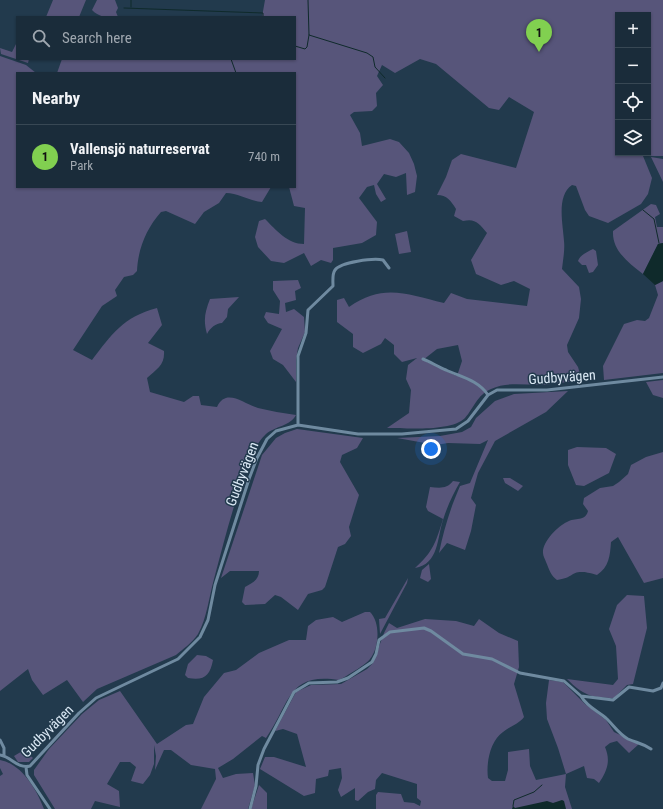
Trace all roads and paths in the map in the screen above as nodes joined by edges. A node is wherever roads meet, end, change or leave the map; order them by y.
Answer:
1 (389, 268) dead end
2 (423, 359) dead end
3 (663, 377) edge
4 (488, 395) junction
5 (298, 425) junction
6 (663, 683) edge
7 (581, 696) junction
8 (0, 740) edge
9 (651, 749) dead end
10 (0, 755) edge
11 (4, 756) junction
12 (26, 767) junction
13 (50, 809) edge
14 (250, 809) edge

1 - 5 street
2 - 4 street
3 - 4 street, Gudbyvägen
4 - 5 street, Gudbyvägen
5 - 12 street, Gudbyvägen
6 - 7 street
7 - 9 street
7 - 14 street
8 - 11 street
10 - 11 street
11 - 12 street
12 - 13 street

